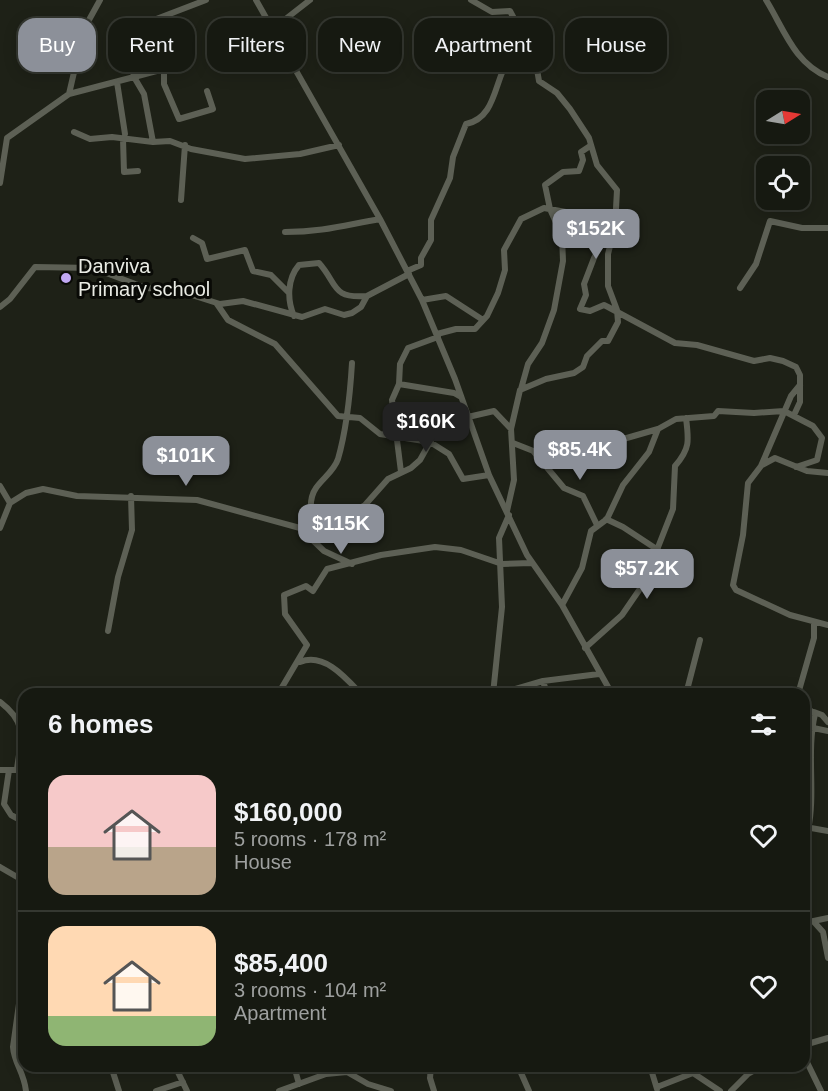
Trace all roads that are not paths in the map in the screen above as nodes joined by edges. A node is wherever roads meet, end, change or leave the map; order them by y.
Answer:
1 (100, 0) edge
2 (206, 0) edge
3 (256, 0) edge
4 (310, 0) edge
5 (471, 0) edge
6 (766, 0) edge
7 (266, 18) edge
8 (287, 18) edge
9 (513, 18) edge
10 (153, 72) edge
11 (164, 72) edge
12 (297, 72) edge
13 (502, 72) edge
14 (537, 72) edge
15 (134, 77) junction
16 (828, 77) edge
17 (117, 82) junction
18 (207, 91) dead end
19 (69, 94) junction
20 (74, 132) dead end
21 (124, 137) junction
22 (153, 142) junction
23 (185, 145) junction
24 (339, 145) junction
25 (590, 146) junction
26 (138, 171) dead end
27 (0, 183) edge
28 (181, 200) dead end
29 (550, 209) junction
30 (380, 219) junction
31 (616, 219) junction
32 (828, 228) edge
33 (285, 232) dead end
34 (614, 234) junction
35 (193, 238) dead end
36 (408, 272) junction
37 (740, 288) dead end
38 (290, 293) junction
39 (368, 296) junction
40 (422, 300) junction
41 (214, 302) junction
42 (0, 307) edge
43 (617, 313) junction
44 (294, 316) junction
45 (483, 320) junction
46 (437, 336) junction
47 (352, 363) dead end
48 (399, 384) junction
49 (800, 385) junction
50 (521, 389) junction
51 (461, 397) junction
52 (784, 411) junction
53 (794, 415) junction
54 (348, 417) junction
55 (468, 417) junction
56 (686, 418) junction
57 (511, 429) junction
58 (658, 429) junction
59 (397, 436) junction
60 (430, 442) junction
61 (513, 442) junction
62 (534, 452) junction
63 (761, 466) junction
64 (796, 467) junction
65 (401, 472) junction
66 (828, 473) edge
67 (489, 475) junction
68 (0, 486) edge
69 (130, 496) junction
70 (10, 503) junction
71 (508, 513) junction
72 (606, 519) junction
73 (597, 525) junction
74 (0, 528) edge
75 (315, 542) junction
76 (658, 550) junction
77 (531, 563) junction
78 (352, 564) junction
79 (502, 564) junction
80 (562, 605) junction
81 (814, 622) junction
82 (828, 625) edge
83 (108, 631) dead end
84 (700, 640) dead end
85 (585, 648) junction
86 (299, 663) junction
87 (599, 674) junction
88 (543, 681) junction
89 (282, 688) edge
90 (354, 688) edge
91 (494, 688) edge
92 (519, 688) edge
93 (546, 688) edge
94 (608, 688) edge
95 (688, 688) edge
96 (800, 688) edge
97 (0, 702) edge
98 (810, 710) edge
99 (814, 712) junction
100 (18, 720) edge
101 (828, 722) edge
102 (810, 727) edge
103 (813, 728) junction
104 (828, 731) edge
105 (810, 769) edge
106 (0, 770) edge
107 (17, 770) edge
108 (810, 792) edge
109 (810, 816) edge
110 (18, 818) edge
111 (810, 828) edge
112 (828, 831) edge
113 (0, 867) edge
114 (18, 878) edge
115 (828, 918) edge
116 (810, 922) edge
117 (814, 922) junction
118 (828, 958) edge
119 (18, 1011) edge
120 (828, 1038) edge
121 (810, 1043) edge
122 (18, 1063) edge
123 (810, 1068) edge
124 (23, 1072) edge
125 (113, 1072) edge
126 (178, 1072) edge
127 (296, 1072) edge
128 (430, 1072) edge
129 (520, 1072) edge
130 (652, 1072) edge
131 (752, 1072) edge
132 (183, 1082) junction
133 (299, 1084) junction
134 (379, 1088) edge
135 (657, 1089) edge
136 (26, 1091) edge
137 (119, 1091) edge
138 (156, 1091) edge
139 (187, 1091) edge
140 (279, 1091) edge
141 (391, 1091) edge
142 (434, 1091) edge
143 (528, 1091) edge
144 (720, 1091) edge
145 (731, 1091) edge
146 (821, 1091) edge

1 - 19 street
2 - 15 street
3 - 7 street
4 - 8 street
5 - 9 street
6 - 16 street
10 - 15 street
11 - 18 street
12 - 24 street
13 - 36 street
14 - 25 street
15 - 17 street
15 - 22 street
17 - 19 street
17 - 21 street
19 - 27 street
20 - 21 street
21 - 22 street
21 - 26 street
22 - 23 street
23 - 24 street
23 - 28 street
24 - 30 street
25 - 29 street
25 - 31 street
29 - 31 street
29 - 45 street
29 - 50 street
30 - 33 street
30 - 36 street
31 - 34 street
32 - 37 street
34 - 43 street
34 - 43 street
35 - 38 street
36 - 39 street
36 - 40 street
38 - 39 street
38 - 44 street
39 - 44 street
40 - 45 street
40 - 46 street
41 - 42 street
41 - 44 street
41 - 54 street
43 - 49 street
43 - 50 street
45 - 46 street
46 - 48 street
46 - 51 street
47 - 54 street
48 - 51 street
48 - 59 street
49 - 52 street
49 - 53 street
50 - 57 street
51 - 55 street
52 - 53 street
52 - 56 street
52 - 63 street
53 - 64 street
54 - 59 street
54 - 75 street
55 - 57 street
55 - 60 street
55 - 67 street
56 - 58 street
56 - 76 street
57 - 61 street
58 - 62 street
58 - 72 street
59 - 60 street
59 - 65 street
60 - 65 street
60 - 67 street
61 - 62 street
61 - 71 street
62 - 73 street
63 - 64 street
63 - 81 street
64 - 66 street
65 - 75 street
67 - 71 street
68 - 70 street
69 - 70 street
69 - 75 street
69 - 83 street
70 - 74 street
71 - 77 street
71 - 79 street
72 - 73 street
72 - 76 street
73 - 80 street
75 - 78 street
76 - 85 street
77 - 79 street
77 - 80 street
78 - 79 street
78 - 86 street
79 - 91 street
80 - 85 street
81 - 82 street
81 - 96 street
84 - 95 street
85 - 87 street
86 - 89 street
86 - 90 street
87 - 88 street
87 - 94 street
88 - 92 street
88 - 93 street
97 - 100 street
98 - 99 street
99 - 101 street
99 - 103 street
102 - 103 street
103 - 104 street
103 - 105 street
106 - 107 street
107 - 110 street
108 - 109 street
111 - 112 street
113 - 114 street
115 - 117 street
116 - 117 street
117 - 118 street
119 - 122 street
120 - 121 street
123 - 146 street
124 - 136 street
125 - 137 street
126 - 132 street
127 - 133 street
128 - 142 street
129 - 143 street
130 - 135 street
131 - 145 street
132 - 138 street
132 - 139 street
133 - 134 street
133 - 140 street
134 - 141 street
135 - 144 street

